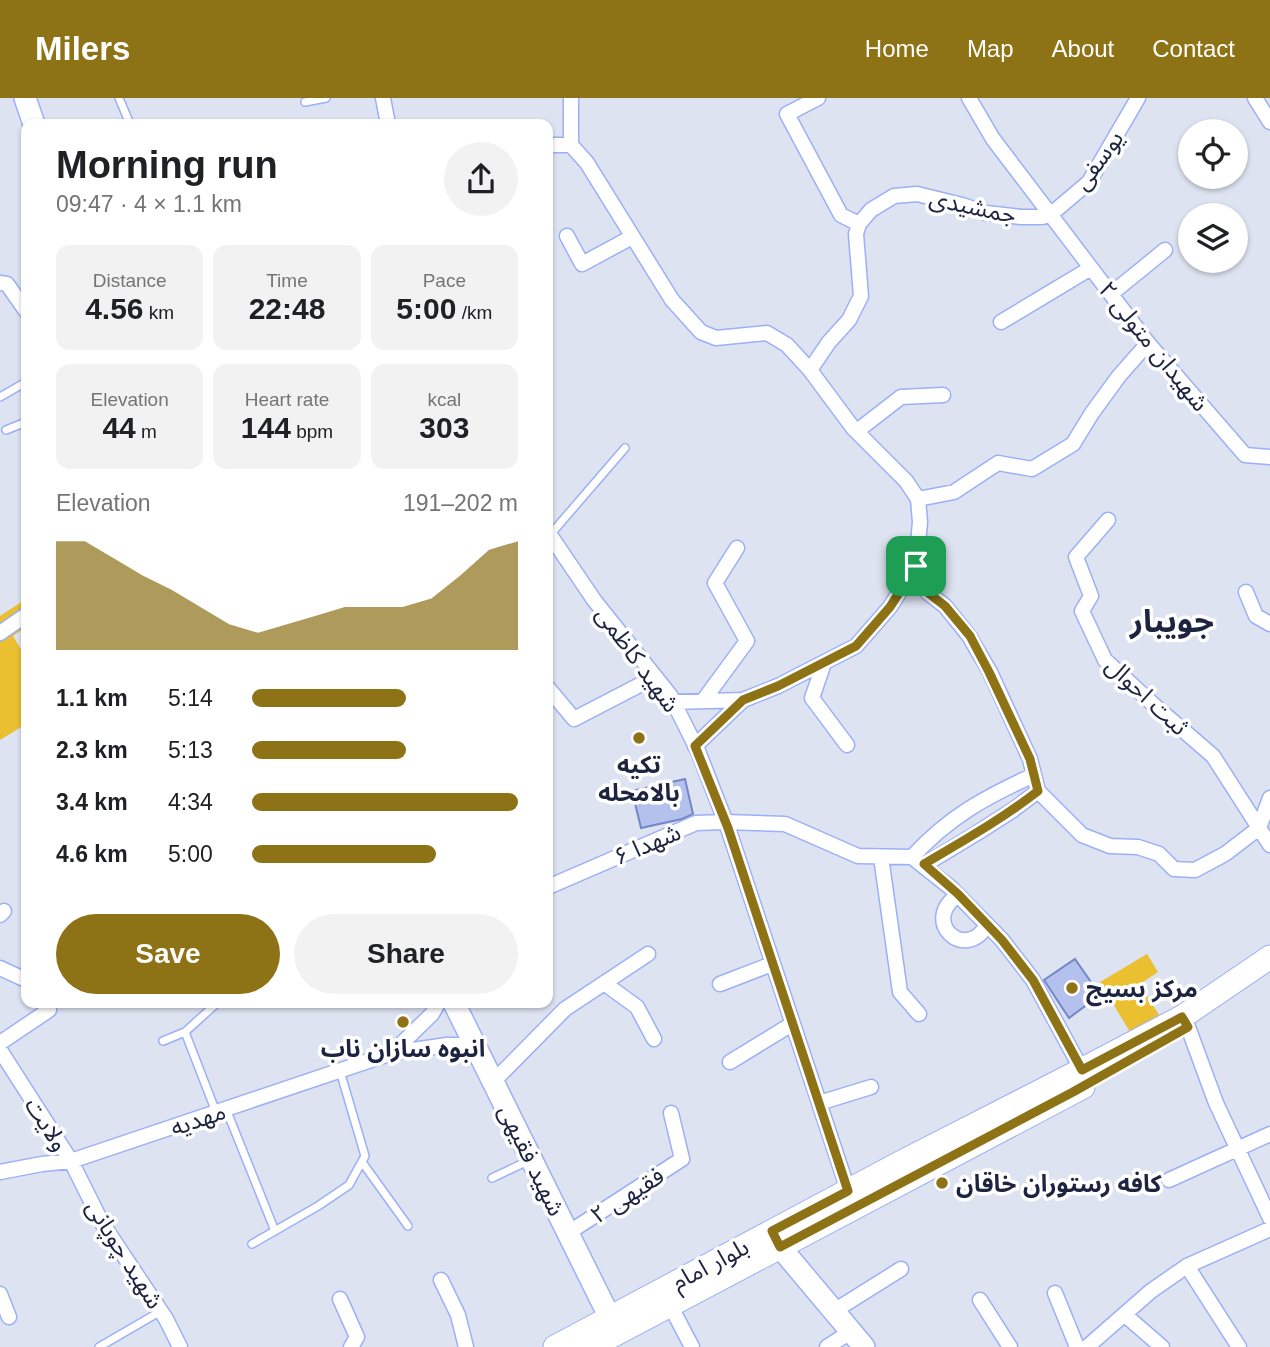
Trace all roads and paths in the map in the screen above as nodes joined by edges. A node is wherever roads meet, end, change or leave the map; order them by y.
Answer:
1 (24, 98) edge
2 (120, 98) edge
3 (326, 98) edge
4 (383, 98) edge
5 (571, 98) edge
6 (818, 98) edge
7 (969, 98) edge
8 (1255, 98) edge
9 (1133, 100) edge
10 (305, 102) dead end
11 (32, 119) edge
12 (128, 119) edge
13 (387, 119) edge
14 (1270, 122) edge
15 (553, 145) edge
16 (571, 145) junction
17 (1050, 215) junction
18 (859, 224) junction
19 (567, 236) dead end
20 (632, 237) junction
21 (1165, 250) dead end
22 (1091, 268) junction
23 (0, 283) edge
24 (1111, 294) junction
25 (21, 304) edge
26 (1001, 322) dead end
27 (1149, 343) junction
28 (810, 370) junction
29 (21, 385) edge
30 (943, 395) dead end
31 (0, 397) edge
32 (21, 424) edge
33 (5, 430) dead end
34 (858, 432) junction
35 (625, 448) dead end
36 (1270, 457) edge
37 (918, 499) junction
38 (1108, 520) dead end
39 (553, 529) edge
40 (553, 540) edge
41 (737, 548) dead end
42 (916, 566) junction
43 (1246, 592) dead end
44 (21, 618) edge
45 (1270, 624) edge
46 (0, 633) edge
47 (824, 663) junction
48 (655, 677) junction
49 (553, 694) edge
50 (743, 700) junction
51 (703, 701) junction
52 (673, 702) junction
53 (695, 746) junction
54 (847, 746) dead end
55 (1034, 775) junction
56 (1038, 791) junction
57 (1270, 799) edge
58 (725, 822) junction
59 (1259, 828) junction
60 (1270, 845) edge
61 (881, 857) junction
62 (918, 861) junction
63 (553, 885) edge
64 (958, 894) junction
65 (987, 925) junction
66 (648, 954) dead end
67 (1270, 957) edge
68 (772, 964) junction
69 (0, 968) edge
70 (1270, 973) edge
71 (21, 978) edge
72 (604, 983) junction
73 (720, 984) dead end
74 (48, 1008) edge
75 (211, 1008) edge
76 (435, 1008) edge
77 (456, 1008) edge
78 (919, 1014) dead end
79 (1185, 1022) junction
80 (792, 1024) junction
81 (185, 1032) junction
82 (654, 1038) dead end
83 (163, 1041) dead end
84 (0, 1043) edge
85 (475, 1045) junction
86 (0, 1050) edge
87 (392, 1053) junction
88 (730, 1062) dead end
89 (340, 1070) junction
90 (1082, 1070) junction
91 (493, 1082) junction
92 (871, 1087) dead end
93 (819, 1103) junction
94 (221, 1111) junction
95 (671, 1113) dead end
96 (1270, 1134) edge
97 (1237, 1148) junction
98 (532, 1159) junction
99 (71, 1161) junction
100 (362, 1162) junction
101 (0, 1172) edge
102 (492, 1178) dead end
103 (1169, 1180) dead end
104 (848, 1191) junction
105 (1270, 1217) edge
106 (408, 1226) dead end
107 (1270, 1229) edge
108 (275, 1231) junction
109 (568, 1233) junction
110 (776, 1239) junction
111 (252, 1244) dead end
112 (1186, 1266) junction
113 (901, 1269) dead end
114 (441, 1280) dead end
115 (1055, 1293) dead end
116 (0, 1294) edge
117 (340, 1299) dead end
118 (979, 1300) dead end
119 (670, 1305) junction
120 (161, 1311) junction
121 (834, 1311) junction
122 (1125, 1315) junction
123 (9, 1317) dead end
124 (613, 1325) junction
125 (858, 1339) edge
126 (99, 1347) edge
127 (180, 1347) edge
128 (351, 1347) edge
129 (466, 1347) edge
130 (555, 1347) edge
131 (591, 1347) edge
132 (692, 1347) edge
133 (827, 1347) edge
134 (1010, 1347) edge
135 (1077, 1347) edge
136 (1087, 1347) edge
137 (1162, 1347) edge
138 (1239, 1347) edge

1 - 11 main road
2 - 12 lane
3 - 10 lane
4 - 13 street
5 - 16 street
6 - 18 street
7 - 17 street, شهیدان متولی ۲
8 - 14 street
9 - 17 street, یوسفی
15 - 16 street
16 - 20 street
17 - 18 street, جمشیدی
17 - 22 street, شهیدان متولی ۲
18 - 28 street
19 - 20 street
20 - 28 street
21 - 24 street
22 - 24 street, شهیدان متولی ۲
22 - 26 street
23 - 25 street
24 - 27 street, شهیدان متولی ۲
27 - 36 street, شهیدان متولی ۲
27 - 37 street
28 - 34 street
29 - 31 lane
30 - 34 street
32 - 33 lane
34 - 37 street
35 - 39 lane
37 - 42 street
38 - 59 street, ثبت احوال
40 - 48 street, شهید کاظمی
41 - 51 street
42 - 47 street
42 - 55 street
43 - 45 street
44 - 46 street
47 - 50 street
47 - 54 street
48 - 49 street
48 - 52 street, شهید کاظمی
50 - 51 street
50 - 53 street
51 - 52 street
52 - 53 street, شهید کاظمی
53 - 58 street, شهید کاظمی
55 - 56 street
55 - 62 street
56 - 59 street
56 - 62 street
57 - 59 street
58 - 61 street, شهدا ۶
58 - 63 street, شهدا ۶
58 - 68 street, شهید کاظمی
59 - 60 street
61 - 62 street, شهدا ۶
61 - 78 street
62 - 64 street
64 - 65 street
64 - 65 street
65 - 90 street
66 - 72 street
67 - 79 main road, بلوار امام
68 - 73 street
68 - 80 street, شهید کاظمی
69 - 71 street
70 - 79 main road, بلوار امام
72 - 82 street
72 - 91 street
74 - 84 street
75 - 81 lane
76 - 87 street
77 - 85 main road, شهید فقیهی
79 - 90 main road, بلوار امام
79 - 97 street
79 - 110 main road, بلوار امام
80 - 88 street
80 - 93 street, شهید کاظمی
81 - 83 lane
81 - 94 lane
85 - 87 street, مهدیه
85 - 91 main road, شهید فقیهی
86 - 99 street, ولایت
87 - 89 street, مهدیه
89 - 94 street, مهدیه
89 - 100 lane
90 - 104 main road, بلوار امام
91 - 98 main road, شهید فقیهی
92 - 93 street
93 - 104 street, شهید کاظمی
94 - 99 street, مهدیه
94 - 108 lane
95 - 109 street, فقیهی ۲
96 - 97 street
97 - 103 street
97 - 105 street
98 - 102 lane
98 - 109 main road, شهید فقیهی
99 - 101 street, مهدیه
99 - 120 street, شهید چوپانی
100 - 106 lane
100 - 108 lane
104 - 110 main road, بلوار امام
107 - 112 street
108 - 111 lane
109 - 124 main road, شهید فقیهی
110 - 119 main road, بلوار امام
110 - 121 main road
110 - 124 main road, بلوار امام
112 - 122 street
112 - 138 street
113 - 121 street
114 - 129 street
115 - 135 street
116 - 123 street
117 - 128 street
118 - 134 street
119 - 124 main road, بلوار امام
119 - 132 street
120 - 126 lane
120 - 127 street, شهید چوپانی
121 - 125 main road
122 - 136 street
122 - 137 street
124 - 130 main road, بلوار امام
124 - 131 main road, بلوار امام
125 - 133 street

